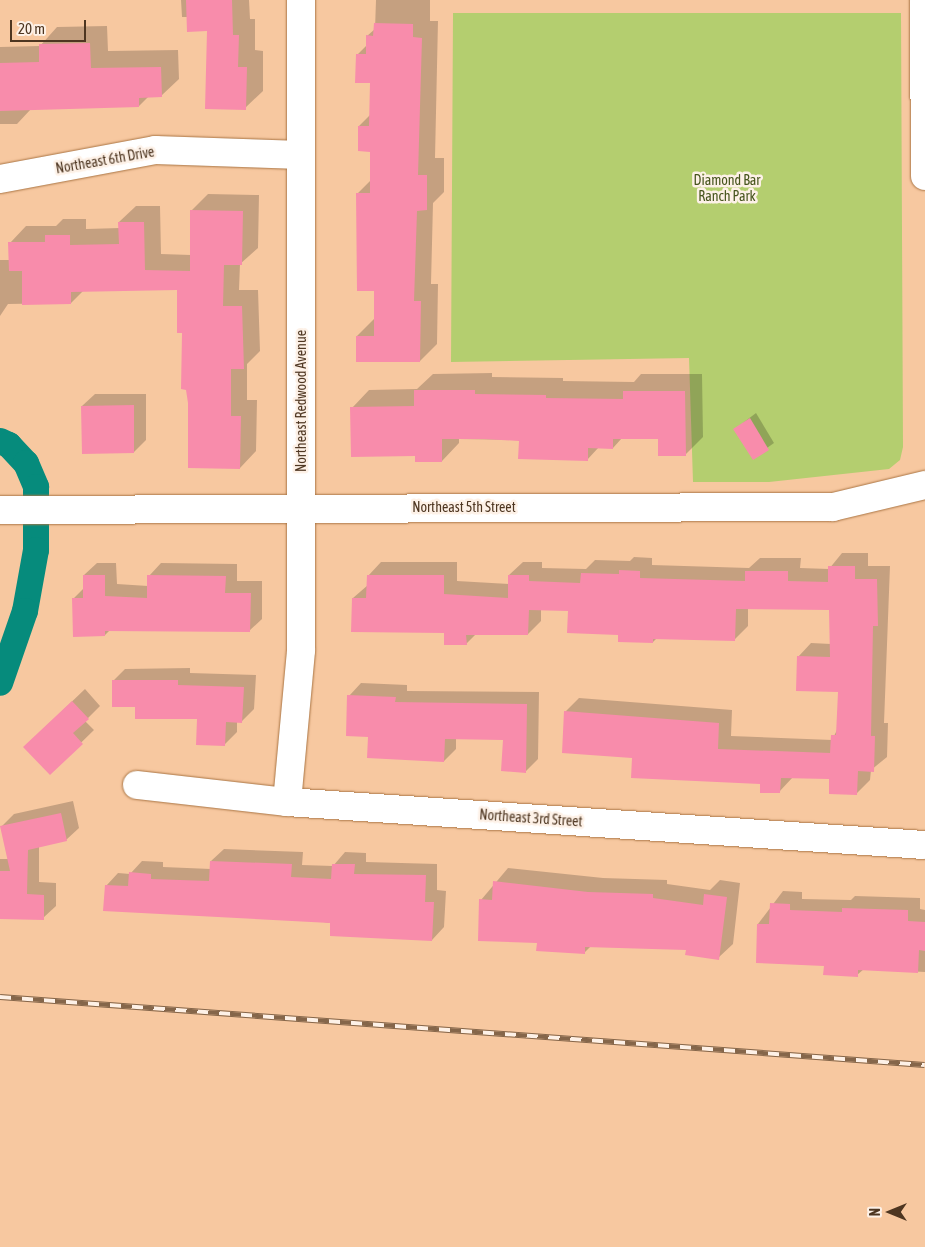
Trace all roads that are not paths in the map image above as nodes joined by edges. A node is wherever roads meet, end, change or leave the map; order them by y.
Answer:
1 (301, 0) edge
2 (924, 0) edge
3 (301, 155) junction
4 (925, 176) edge
5 (0, 178) edge
6 (925, 485) edge
7 (301, 507) junction
8 (2, 510) edge
9 (137, 785) dead end
10 (287, 802) junction
11 (925, 845) edge

1 - 3 street, Northeast Redwood Avenue
2 - 4 street
3 - 5 street, Northeast 6th Drive
3 - 7 street, Northeast Redwood Avenue
6 - 7 street, Northeast 5th Street
7 - 8 street, Northeast 5th Street
7 - 10 street, Northeast Redwood Avenue
9 - 10 street, Northeast 3rd Street
10 - 11 street, Northeast 3rd Street

